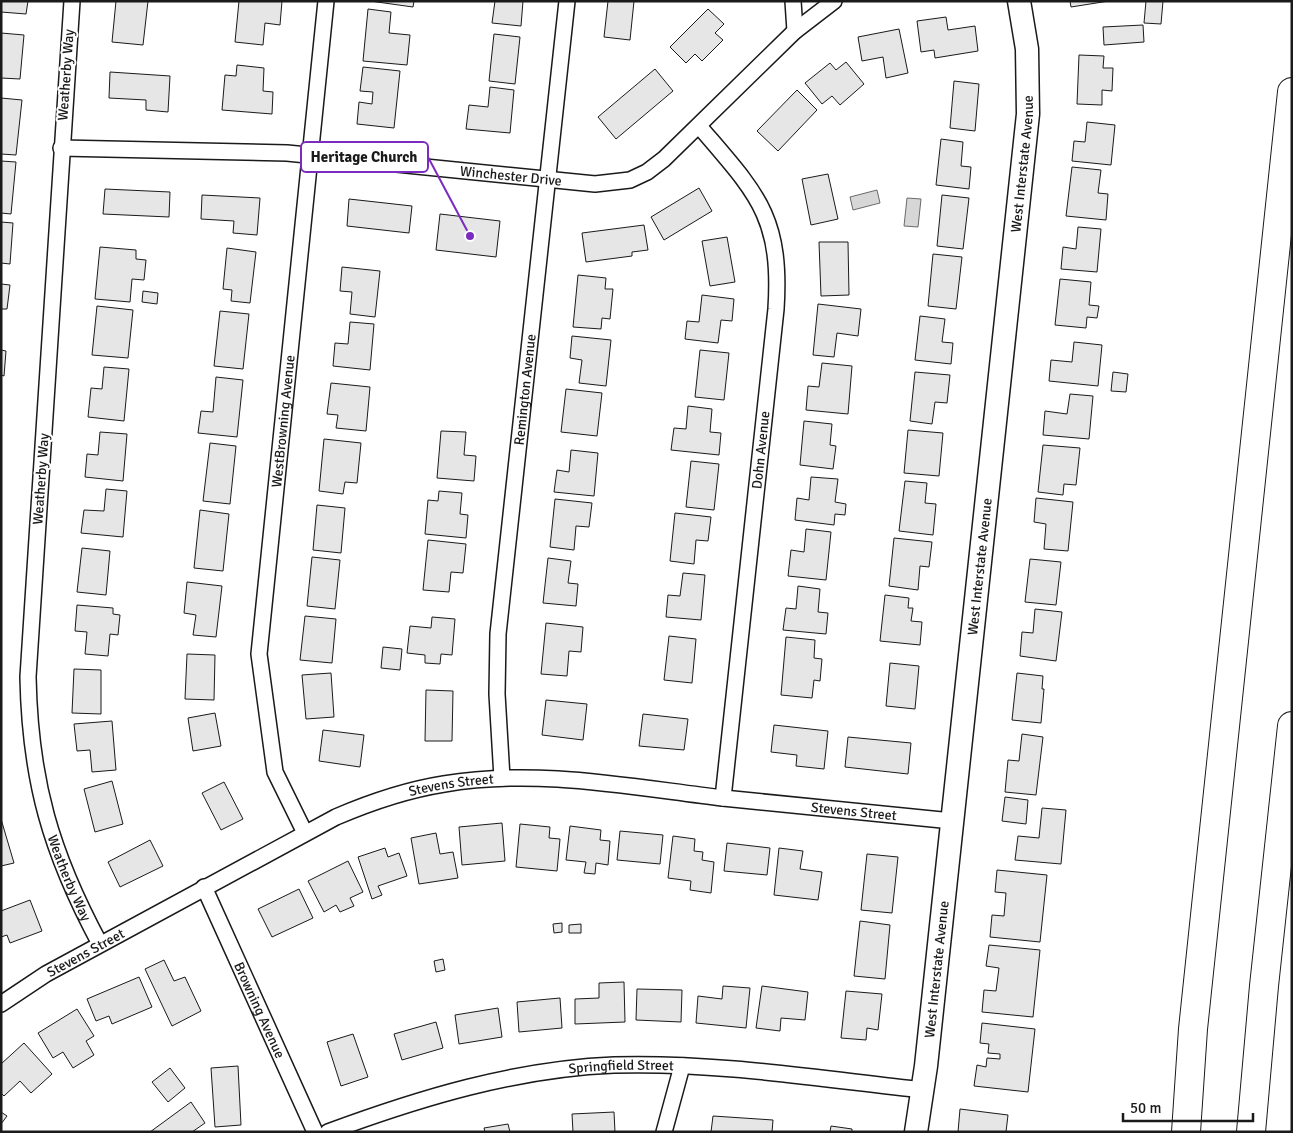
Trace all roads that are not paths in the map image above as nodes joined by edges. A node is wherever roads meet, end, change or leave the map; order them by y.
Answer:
1 (72, 1) edge
2 (326, 1) edge
3 (567, 1) edge
4 (793, 1) edge
5 (834, 1) edge
6 (1019, 1) edge
7 (795, 31) junction
8 (1292, 92) edge
9 (699, 126) junction
10 (61, 148) junction
11 (310, 155) junction
12 (547, 180) junction
13 (1292, 726) edge
14 (502, 778) junction
15 (723, 798) junction
16 (952, 821) junction
17 (305, 833) junction
18 (204, 887) junction
19 (100, 944) junction
20 (1, 1004) edge
21 (682, 1066) junction
22 (922, 1090) junction
23 (315, 1132) edge
24 (328, 1132) edge
25 (664, 1132) edge
26 (916, 1132) edge
27 (1186, 1132) edge
28 (1251, 1132) edge

1 - 10 street, Weatherby Way
2 - 11 street, WestBrowning Avenue
3 - 12 street, Remington Avenue
4 - 7 street
5 - 7 street, Winchester Drive
6 - 16 street, West Interstate Avenue
7 - 9 street, Winchester Drive
8 - 27 highway
9 - 12 street, Winchester Drive
9 - 15 street, Dohn Avenue
10 - 11 street, Winchester Drive
10 - 19 street, Weatherby Way
11 - 12 street, Winchester Drive
11 - 17 street, WestBrowning Avenue
12 - 14 street, Remington Avenue
13 - 28 highway
14 - 15 street, Stevens Street
14 - 17 street, Stevens Street
15 - 16 street, Stevens Street
16 - 22 street, West Interstate Avenue
17 - 18 street, Stevens Street
18 - 19 street, Stevens Street
18 - 23 street, Browning Avenue
19 - 20 street, Stevens Street
21 - 22 street, Springfield Street
21 - 24 street, Springfield Street
21 - 25 street
22 - 26 street, West Interstate Avenue

